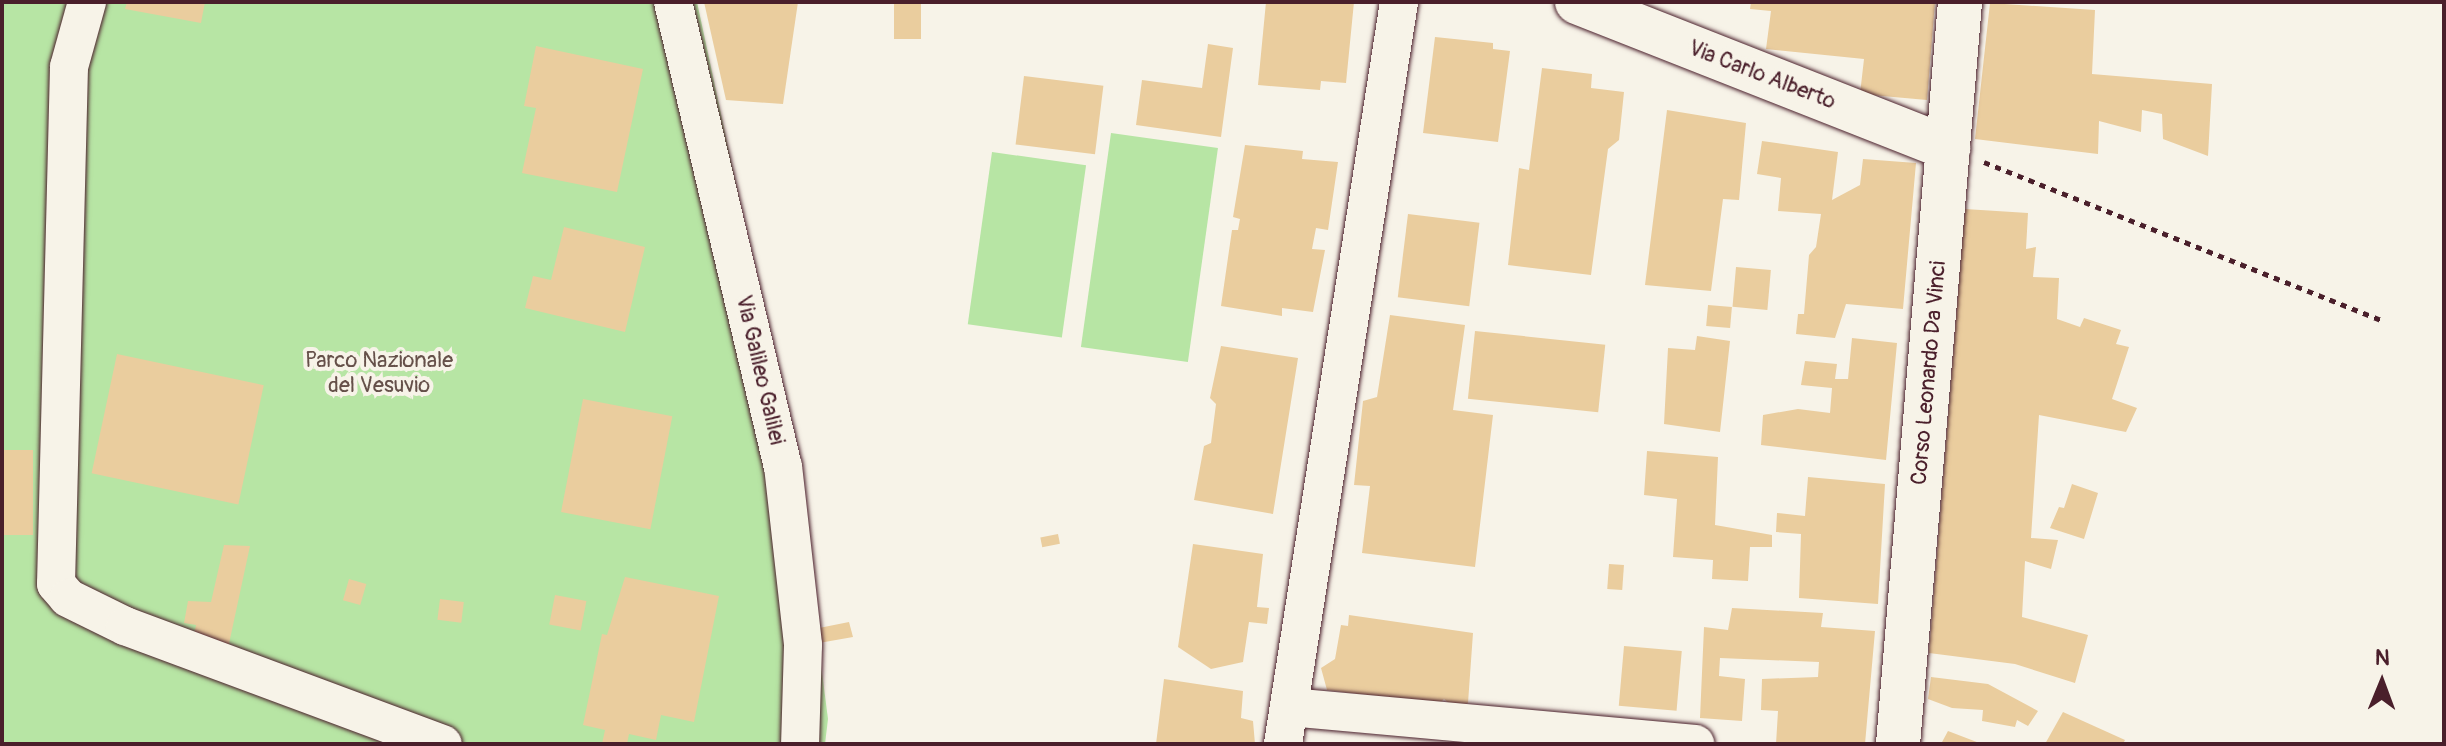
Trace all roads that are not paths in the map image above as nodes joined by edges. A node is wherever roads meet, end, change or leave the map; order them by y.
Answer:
1 (87, 2) edge
2 (673, 2) edge
3 (1399, 2) edge
4 (1577, 2) edge
5 (1960, 2) edge
6 (1948, 148) junction
7 (1289, 707) junction
8 (443, 744) edge
9 (800, 744) edge
10 (1283, 744) edge
11 (1695, 744) edge
12 (1898, 744) edge

1 - 8 street
2 - 9 street, Via Galileo Galilei
3 - 7 street
4 - 6 main road, Via Carlo Alberto
5 - 6 main road, Corso Leonardo Da Vinci
6 - 12 main road, Corso Leonardo Da Vinci
7 - 10 street
7 - 11 street

